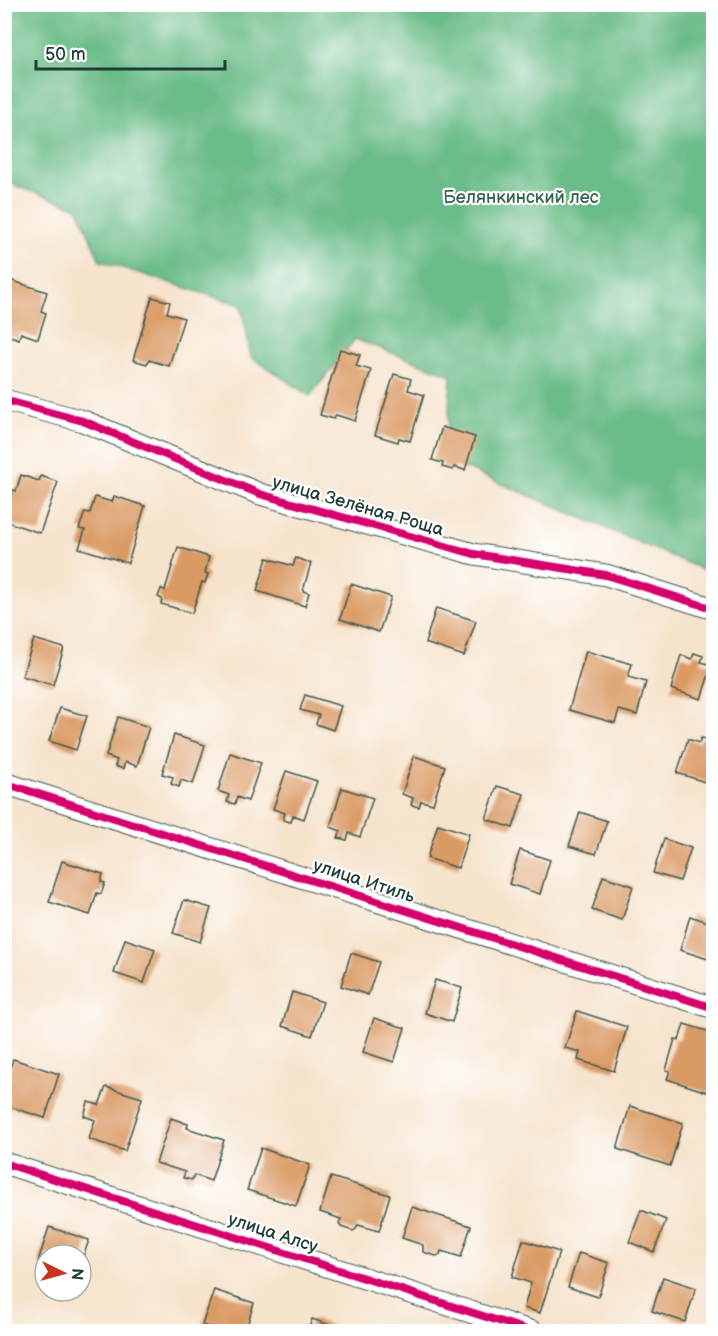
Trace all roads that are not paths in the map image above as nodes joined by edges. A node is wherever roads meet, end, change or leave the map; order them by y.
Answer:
1 (4, 400) edge
2 (714, 609) edge
3 (4, 783) edge
4 (714, 1008) edge
5 (4, 1163) edge
6 (533, 1332) edge

1 - 2 street, улица Зелёная Роща
3 - 4 street, улица Итиль
5 - 6 street, улица Алсу

